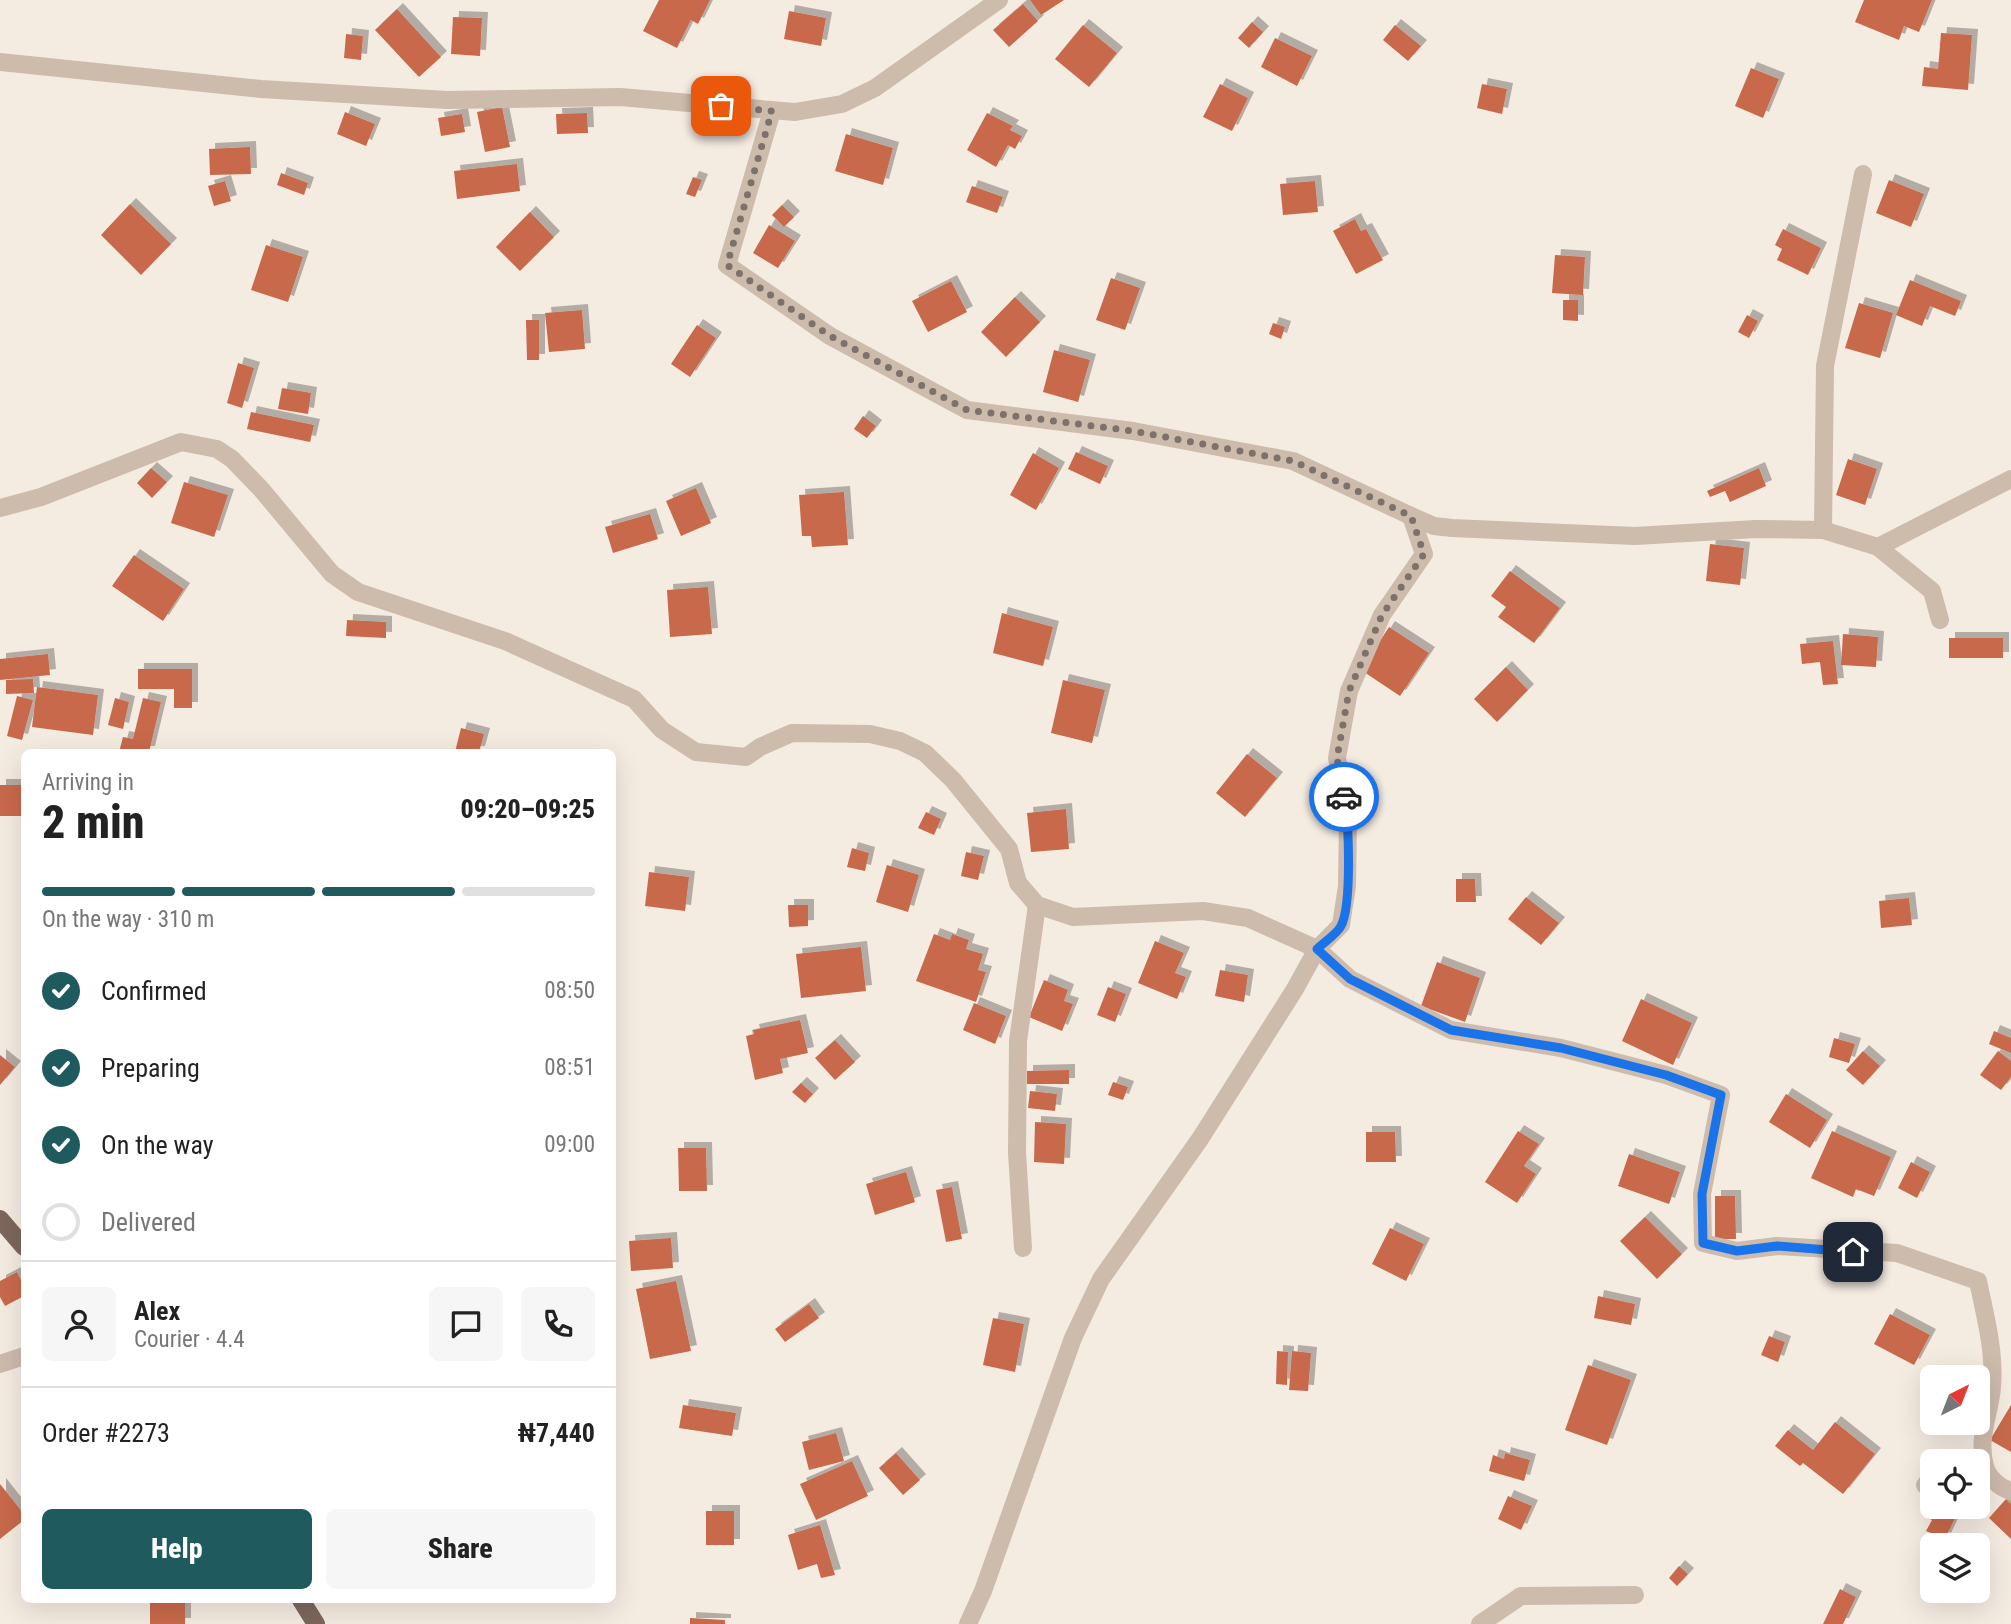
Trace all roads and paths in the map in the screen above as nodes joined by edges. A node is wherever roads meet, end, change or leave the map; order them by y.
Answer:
1 (999, 0) edge
2 (0, 62) edge
3 (772, 111) junction
4 (1863, 174) dead end
5 (2011, 479) edge
6 (0, 509) edge
7 (1411, 516) junction
8 (1823, 530) junction
9 (1878, 547) junction
10 (1940, 620) dead end
11 (1037, 905) junction
12 (1317, 949) junction
13 (0, 1219) edge
14 (21, 1244) edge
15 (1023, 1248) dead end
16 (21, 1357) edge
17 (0, 1364) edge
18 (1982, 1449) edge
19 (1990, 1478) edge
20 (2011, 1491) edge
21 (1635, 1595) dead end
22 (303, 1603) edge
23 (316, 1624) edge
24 (968, 1624) edge
25 (1479, 1624) edge

1 - 3 street
2 - 3 street
3 - 7 street
4 - 8 street
5 - 9 street
6 - 11 street
7 - 8 street
7 - 12 street
8 - 9 street
9 - 10 street
11 - 12 street
11 - 15 street
12 - 18 street
12 - 24 street
13 - 14 main road
16 - 17 street
19 - 20 street
21 - 25 street
22 - 23 main road

